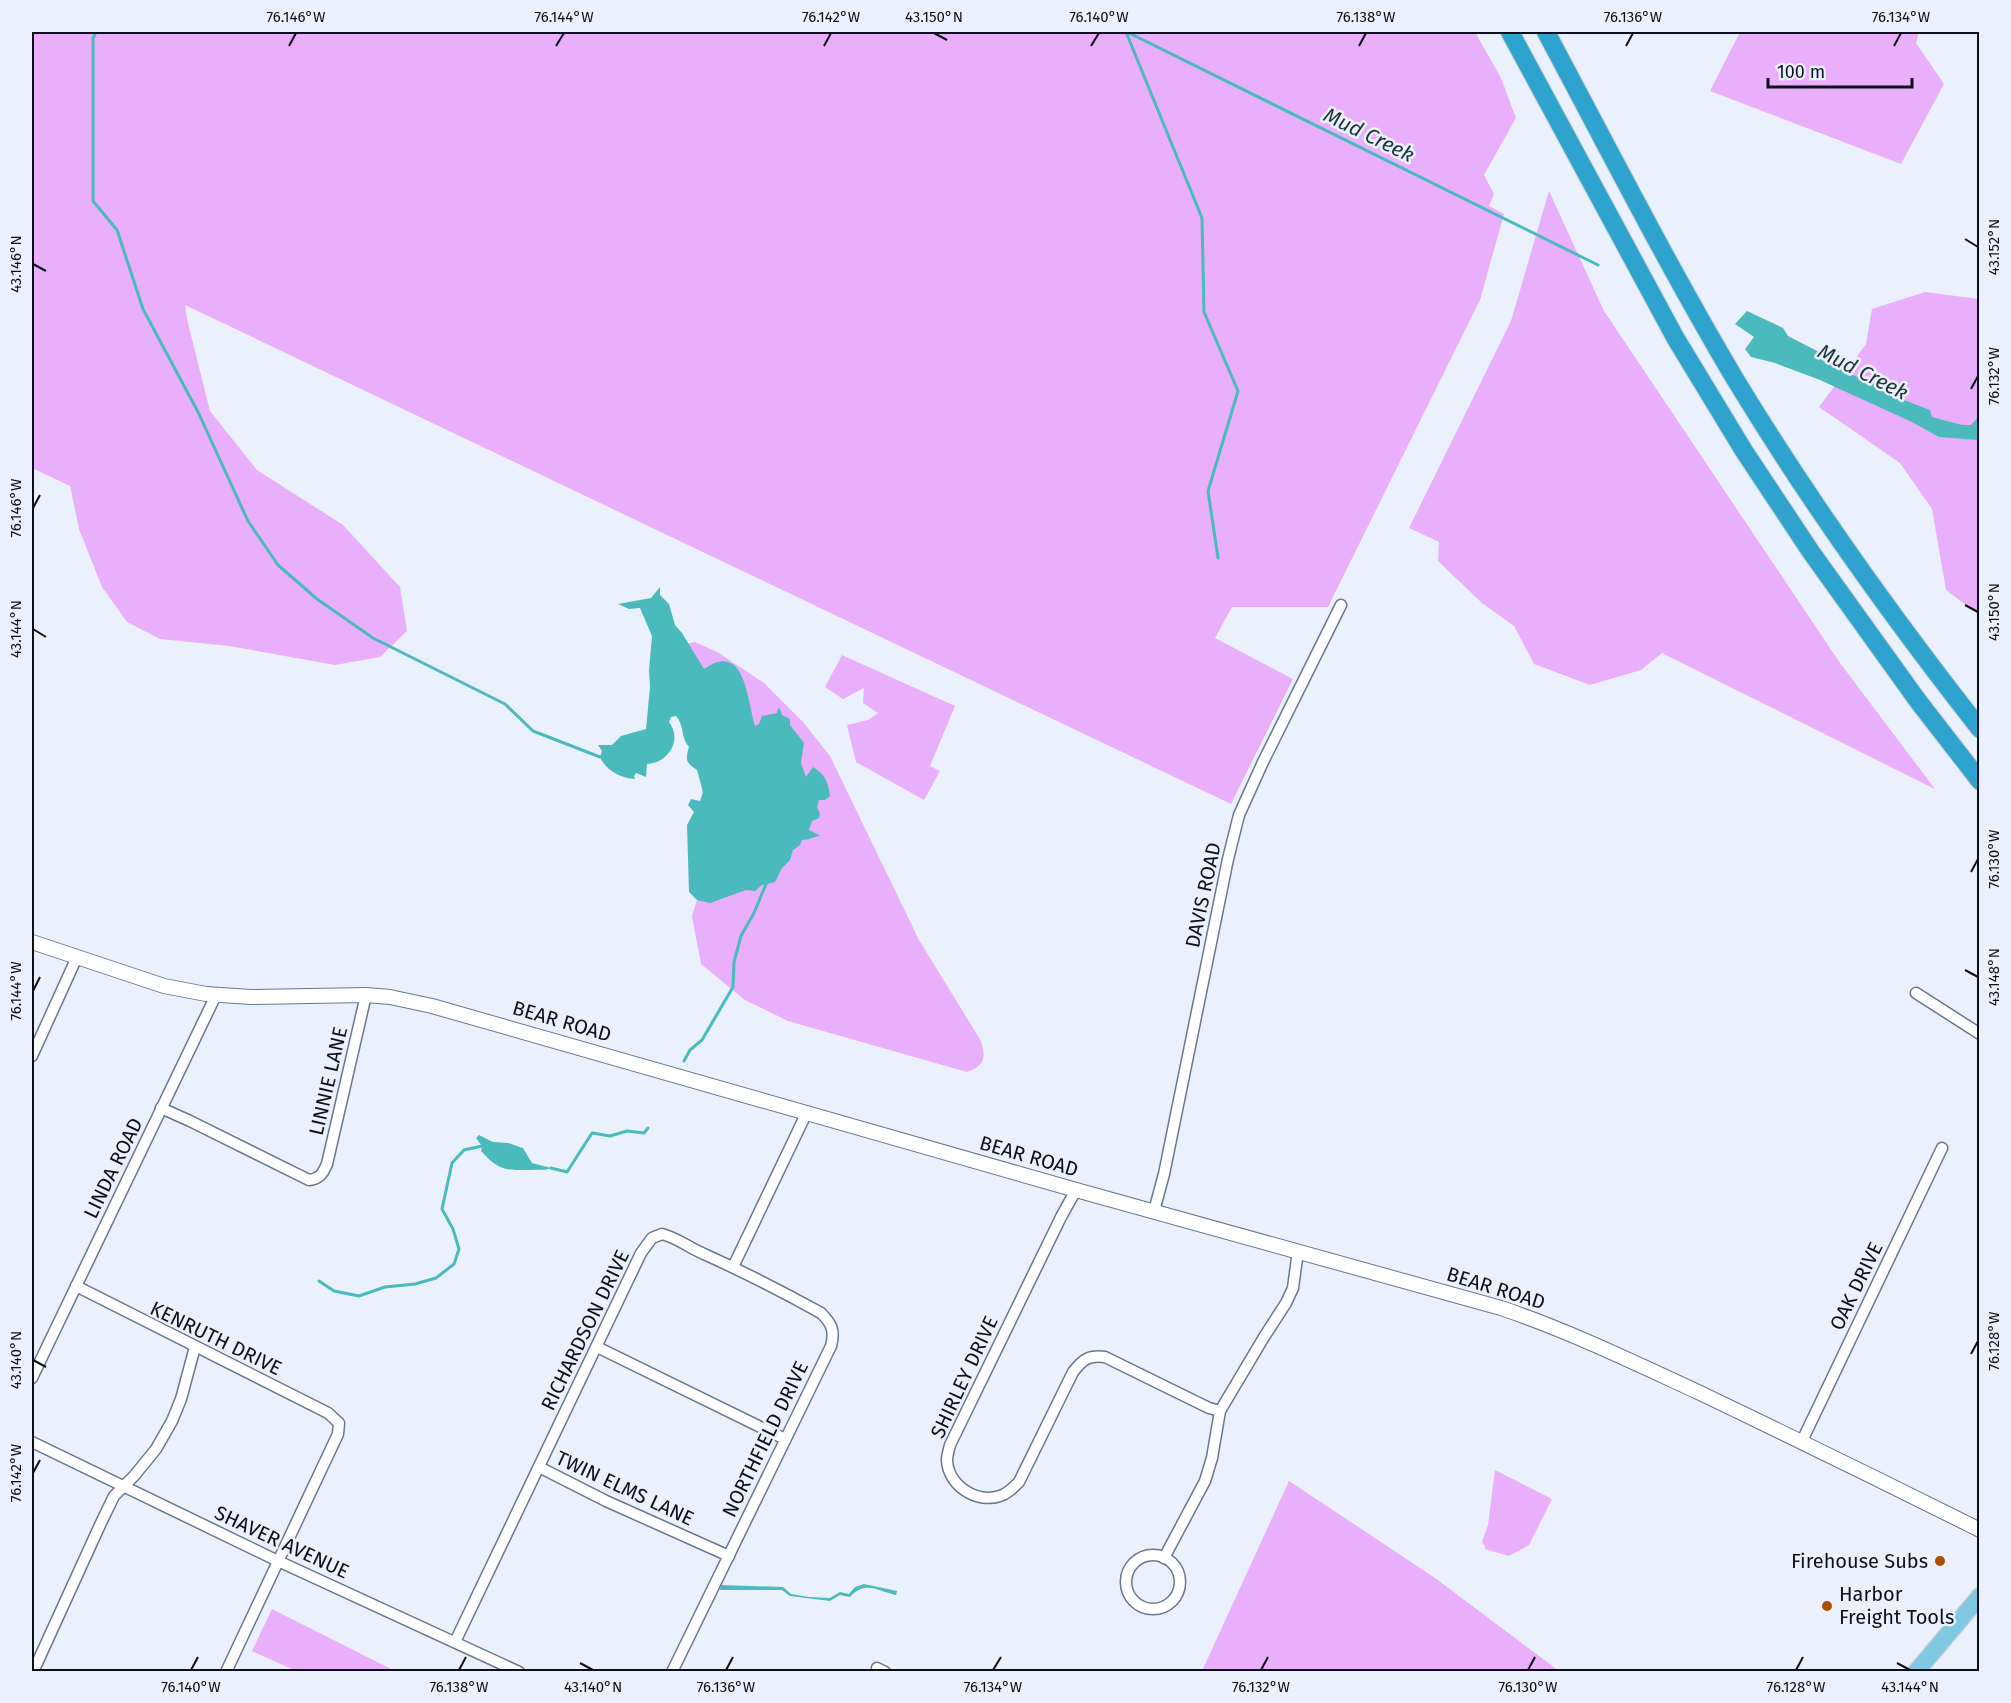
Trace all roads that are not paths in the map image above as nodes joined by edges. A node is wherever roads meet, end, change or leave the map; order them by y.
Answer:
1 (1510, 32) edge
2 (1546, 32) edge
3 (1341, 605) dead end
4 (1980, 729) edge
5 (1980, 781) edge
6 (32, 942) edge
7 (77, 957) junction
8 (1916, 993) dead end
9 (216, 995) junction
10 (366, 995) junction
11 (1980, 1034) edge
12 (32, 1056) edge
13 (161, 1108) junction
14 (807, 1112) junction
15 (1942, 1148) dead end
16 (1076, 1190) junction
17 (1154, 1211) junction
18 (1298, 1251) junction
19 (733, 1267) junction
20 (76, 1286) junction
21 (195, 1347) junction
22 (597, 1347) junction
23 (32, 1378) edge
24 (1221, 1411) junction
25 (785, 1439) junction
26 (1802, 1441) junction
27 (32, 1442) edge
28 (539, 1467) junction
29 (123, 1487) junction
30 (1980, 1530) edge
31 (729, 1557) junction
32 (1164, 1558) junction
33 (278, 1561) junction
34 (1980, 1596) edge
35 (455, 1642) junction
36 (33, 1671) edge
37 (226, 1671) edge
38 (519, 1671) edge
39 (672, 1671) edge
40 (1916, 1671) edge

1 - 5 highway
2 - 4 highway
3 - 17 street, DAVIS ROAD
6 - 7 main road, BEAR ROAD
7 - 9 main road, BEAR ROAD
7 - 12 street
8 - 11 street
9 - 10 main road, BEAR ROAD
9 - 13 street, LINDA ROAD
10 - 13 street, LINNIE LANE
10 - 14 main road, BEAR ROAD
13 - 20 street, LINDA ROAD
14 - 16 main road, BEAR ROAD
14 - 19 street
15 - 26 street, OAK DRIVE
16 - 17 main road, BEAR ROAD
16 - 24 street, SHIRLEY DRIVE
17 - 18 main road, BEAR ROAD
18 - 24 street
18 - 26 main road, BEAR ROAD
19 - 22 street, RICHARDSON DRIVE
19 - 25 street, NORTHFIELD DRIVE
20 - 21 street, KENRUTH DRIVE
20 - 23 street, LINDA ROAD
21 - 29 street
21 - 33 street, KENRUTH DRIVE
22 - 25 street
22 - 28 street, RICHARDSON DRIVE
24 - 32 street
25 - 31 street, NORTHFIELD DRIVE
26 - 30 main road, BEAR ROAD
27 - 29 street, SHAVER AVENUE
28 - 31 street, TWIN ELMS LANE
28 - 35 street, RICHARDSON DRIVE
29 - 33 street, SHAVER AVENUE
29 - 36 street
31 - 39 street, NORTHFIELD DRIVE
32 - 32 street
33 - 35 street, SHAVER AVENUE
33 - 37 street
34 - 40 main road
35 - 38 street, SHAVER AVENUE

